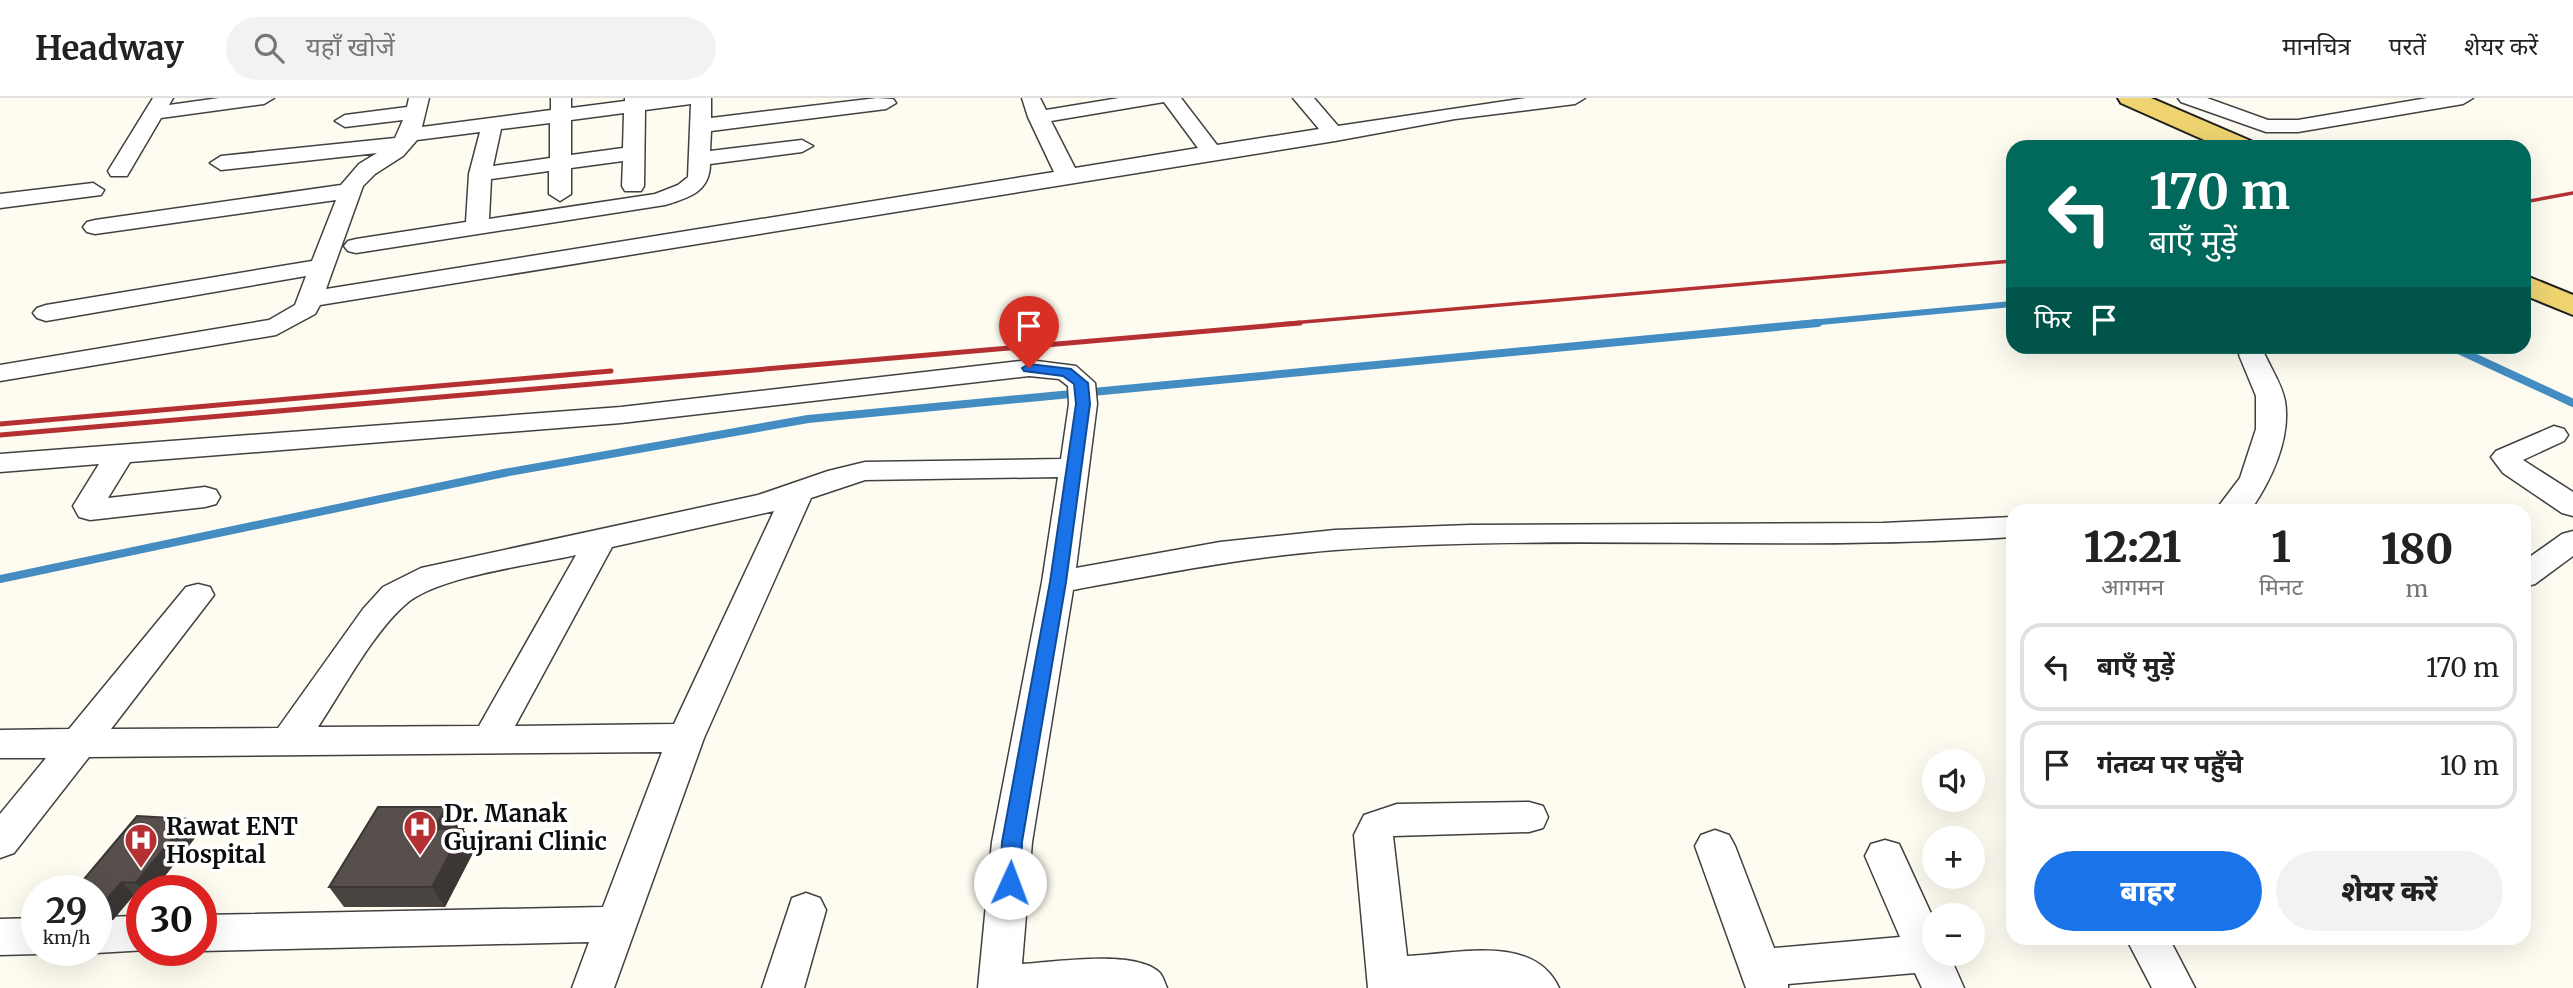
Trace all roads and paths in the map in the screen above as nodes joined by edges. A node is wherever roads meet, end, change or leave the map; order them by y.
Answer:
1 (264, 98) edge
2 (346, 98) edge
3 (693, 98) edge
4 (701, 98) edge
5 (1157, 98) edge
6 (1171, 98) edge
7 (1303, 98) edge
8 (2102, 98) edge
9 (2130, 98) edge
10 (2188, 98) edge
11 (2463, 98) edge
12 (1559, 99) edge
13 (635, 102) edge
14 (886, 103) dead end
15 (831, 104) edge
16 (158, 106) edge
17 (561, 107) edge
18 (1034, 108) edge
19 (345, 121) junction
20 (412, 122) edge
21 (492, 124) junction
22 (700, 126) junction
23 (1335, 135) junction
24 (2197, 140) edge
25 (2226, 140) edge
26 (802, 146) dead end
27 (354, 149) junction
28 (635, 153) junction
29 (1213, 154) junction
30 (699, 159) junction
31 (221, 163) dead end
32 (560, 163) junction
33 (119, 171) dead end
34 (480, 174) junction
35 (1068, 177) junction
36 (633, 186) dead end
37 (93, 190) dead end
38 (350, 191) junction
39 (560, 194) dead end
40 (0, 201) edge
41 (95, 227) dead end
42 (477, 227) junction
43 (356, 246) dead end
44 (324, 266) junction
45 (2531, 273) edge
46 (2531, 287) edge
47 (2573, 292) edge
48 (312, 299) junction
49 (2573, 306) edge
50 (46, 313) dead end
51 (2252, 355) dead end
52 (0, 373) edge
53 (2554, 435) dead end
54 (121, 452) junction
55 (11, 462) edge
56 (1074, 468) junction
57 (0, 485) edge
58 (797, 495) junction
59 (205, 497) dead end
60 (2239, 504) edge
61 (2573, 506) edge
62 (2006, 527) edge
63 (600, 541) junction
64 (2573, 541) edge
65 (2531, 571) edge
66 (1058, 582) junction
67 (198, 595) dead end
68 (686, 737) junction
69 (489, 740) junction
70 (288, 741) junction
71 (0, 744) edge
72 (80, 744) junction
73 (1529, 817) dead end
74 (0, 842) edge
75 (1715, 846) dead end
76 (1885, 856) dead end
77 (806, 910) dead end
78 (617, 924) junction
79 (217, 933) edge
80 (21, 936) edge
81 (0, 937) edge
82 (2151, 945) edge
83 (1936, 970) edge
84 (1764, 978) edge
85 (1388, 982) edge
86 (999, 986) edge
87 (593, 988) edge
88 (783, 988) edge
89 (1146, 988) edge
90 (1538, 988) edge
91 (2174, 988) edge

1 - 16 street
2 - 19 street
3 - 13 street
4 - 22 street
5 - 18 street
6 - 29 street
7 - 23 street
8 - 24 main road
9 - 25 main road
10 - 11 street
12 - 23 street
13 - 17 street
13 - 28 street
14 - 15 street
15 - 22 street
16 - 33 street
17 - 21 street
17 - 32 street
18 - 35 street
19 - 20 street
19 - 27 street
20 - 21 street
20 - 27 street
20 - 38 street
21 - 34 street
22 - 30 street
23 - 29 street
26 - 30 street
27 - 31 street
28 - 32 street
28 - 36 street
29 - 35 street
30 - 42 street
32 - 34 street
32 - 39 street
34 - 42 street
35 - 48 street
37 - 40 street
38 - 41 street
38 - 44 street
42 - 43 street
44 - 48 street
44 - 50 street
45 - 47 main road
46 - 49 main road
48 - 52 street
51 - 60 street
53 - 61 street
54 - 55 street
54 - 56 street
54 - 59 street
55 - 57 street
56 - 58 street
56 - 66 street
58 - 63 street
58 - 68 street
62 - 66 street
63 - 69 street
63 - 70 street
64 - 65 street
66 - 86 street
67 - 72 street
68 - 69 street
68 - 78 street
69 - 70 street
70 - 72 street
71 - 72 street
72 - 74 street
73 - 85 street
75 - 84 street
76 - 83 street
77 - 88 street
78 - 79 street
78 - 87 street
80 - 81 street
82 - 91 street
83 - 84 street
85 - 90 street
86 - 89 street

